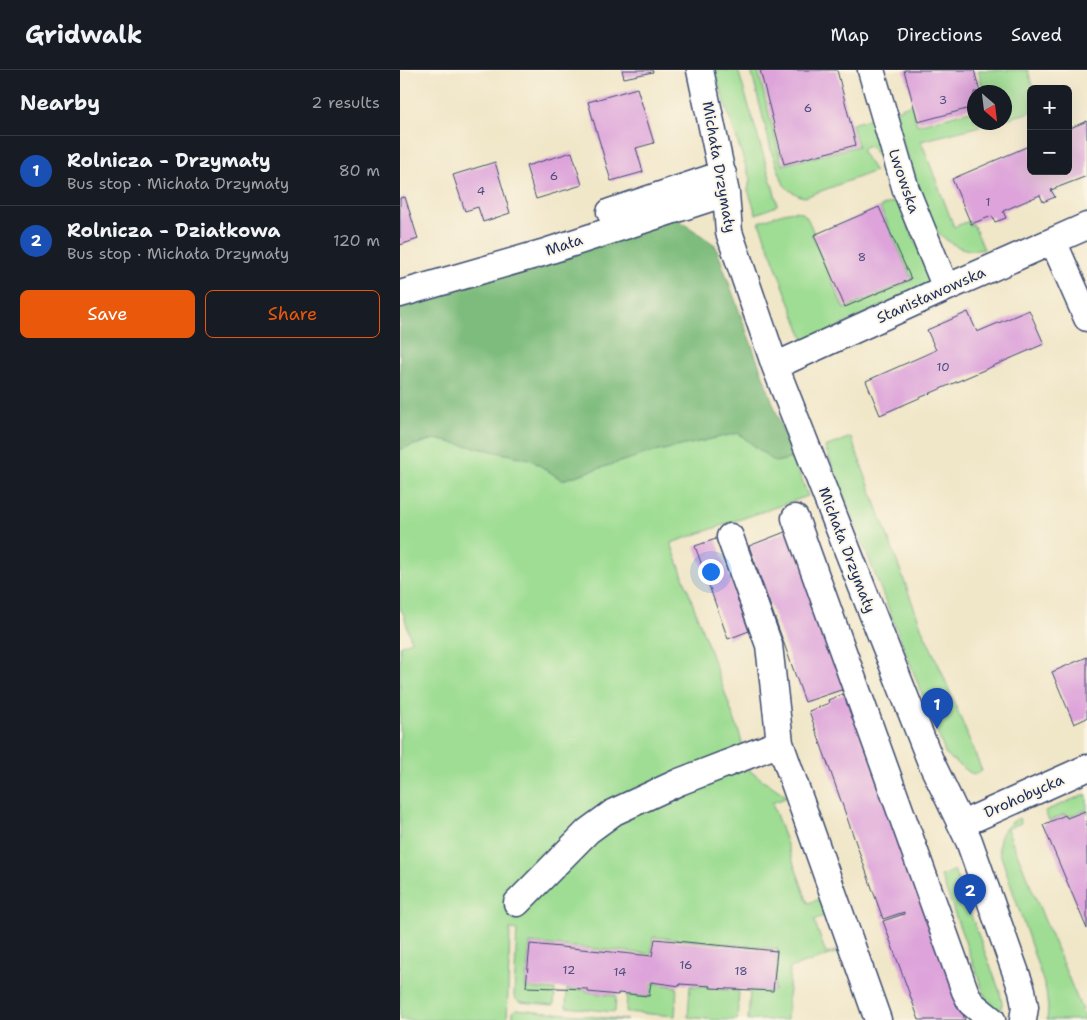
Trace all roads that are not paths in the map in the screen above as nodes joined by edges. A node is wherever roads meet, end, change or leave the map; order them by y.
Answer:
1 (700, 70) edge
2 (871, 70) edge
3 (724, 183) junction
4 (1087, 226) edge
5 (1053, 241) junction
6 (400, 277) edge
7 (946, 288) junction
8 (400, 294) edge
9 (1087, 318) edge
10 (775, 366) junction
11 (795, 518) dead end
12 (730, 537) dead end
13 (780, 743) junction
14 (1087, 768) edge
15 (962, 824) junction
16 (517, 903) dead end
17 (878, 1020) edge
18 (992, 1020) edge
19 (1023, 1020) edge

1 - 3 street, Michała Drzymały
2 - 7 street, Lwowska
3 - 6 street, Mała
3 - 8 street, Mała
3 - 10 street, Michała Drzymały
4 - 5 street, Stanisławowska
5 - 7 street, Stanisławowska
5 - 9 street
7 - 10 street, Stanisławowska
10 - 15 street, Michała Drzymały
11 - 18 street
12 - 13 street
13 - 16 street
13 - 17 street
14 - 15 street, Drohobycka
15 - 19 street, Michała Drzymały

